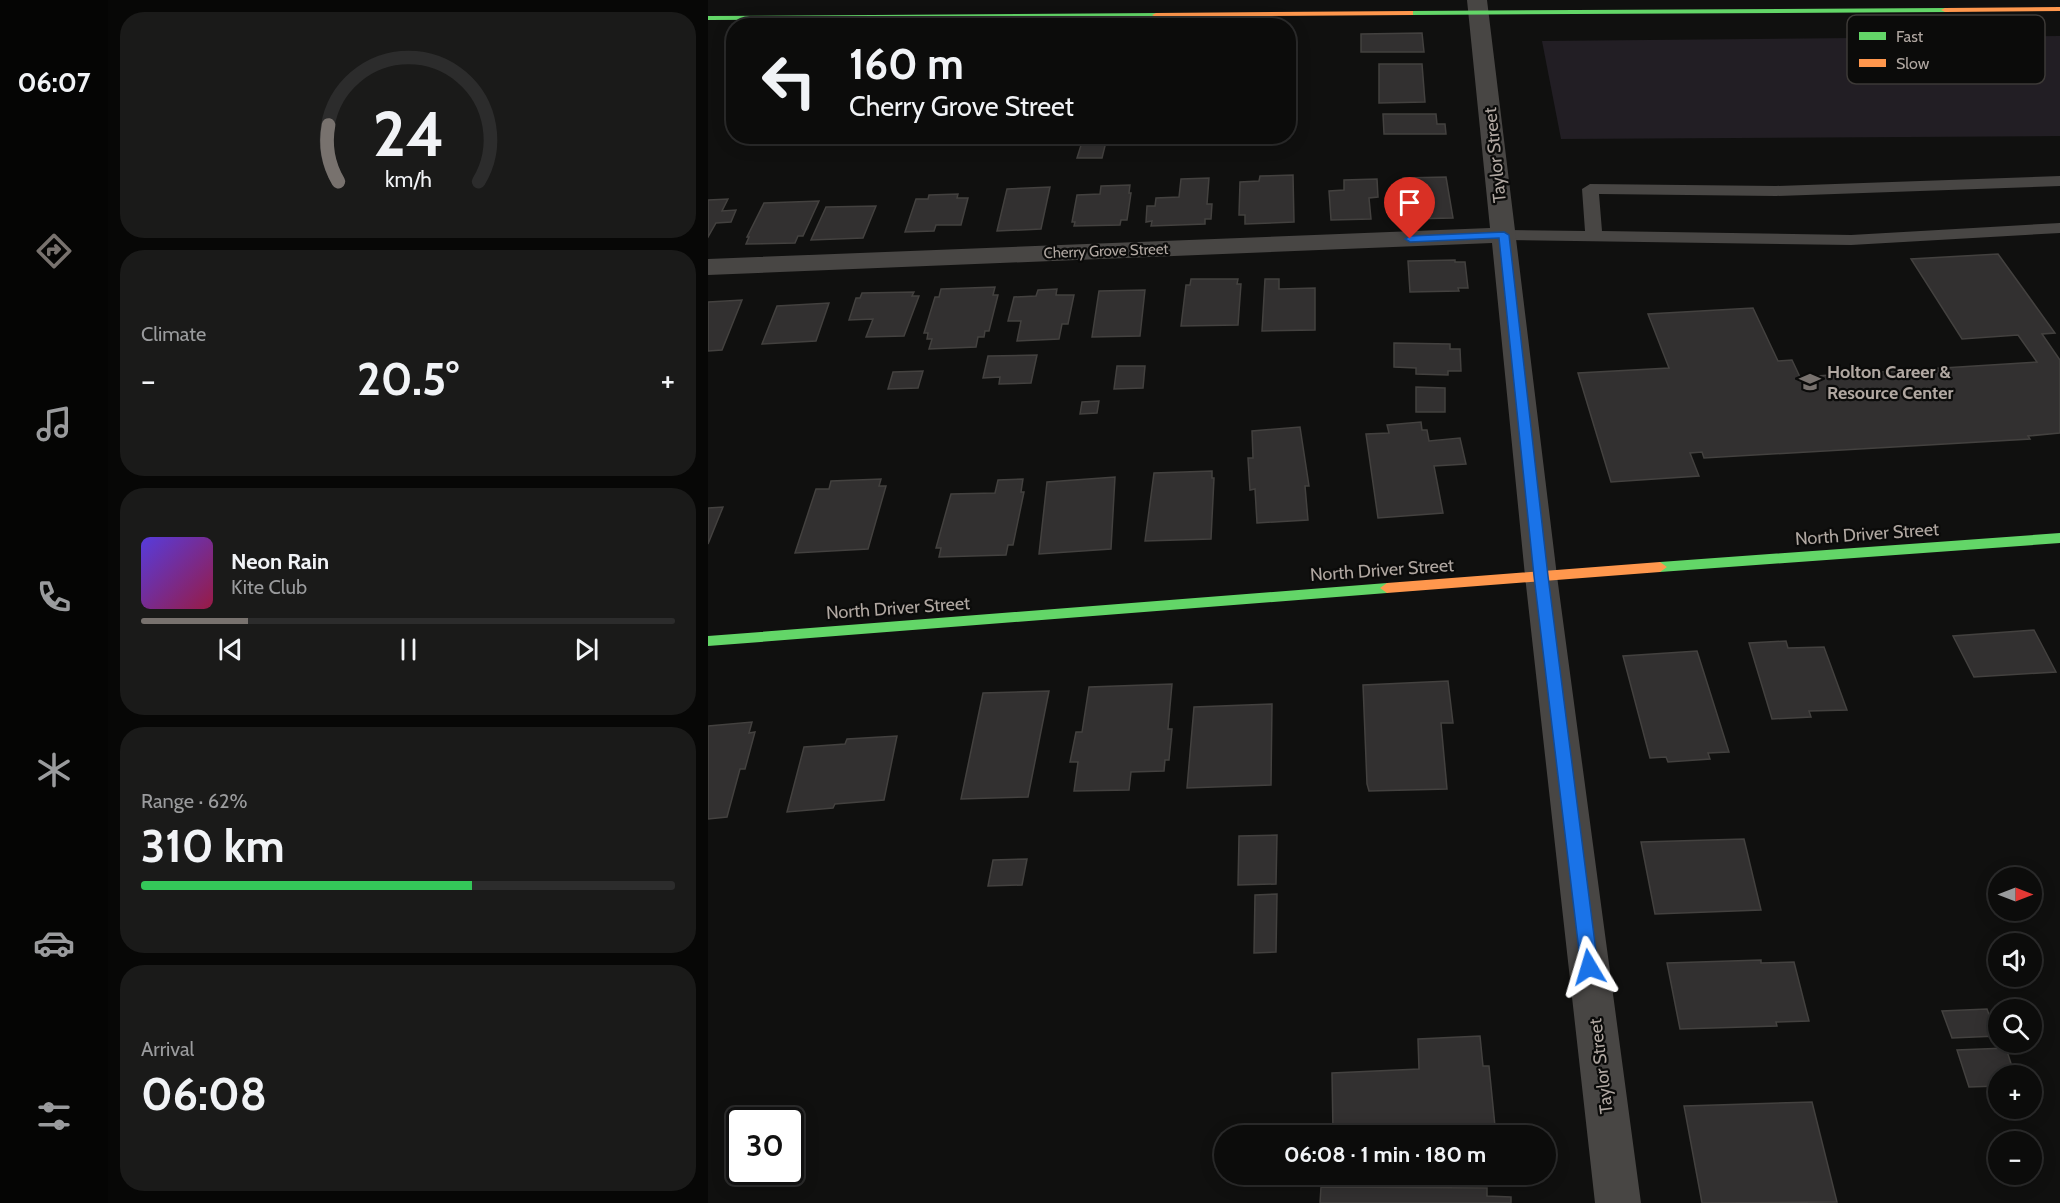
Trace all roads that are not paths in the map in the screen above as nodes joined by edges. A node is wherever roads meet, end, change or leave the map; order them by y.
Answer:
1 (1478, 7) edge
2 (2060, 9) edge
3 (708, 18) edge
4 (2060, 181) edge
5 (2060, 228) edge
6 (1504, 235) junction
7 (1594, 236) junction
8 (708, 267) edge
9 (2060, 538) edge
10 (1541, 576) junction
11 (708, 641) edge
12 (1618, 1203) edge

1 - 2 street
1 - 3 street
1 - 6 street, Taylor Street
4 - 7 lane
5 - 7 lane
6 - 7 lane
6 - 8 street, Cherry Grove Street
6 - 10 street, Taylor Street
9 - 10 street, North Driver Street
10 - 11 street, North Driver Street
10 - 12 street, Taylor Street

